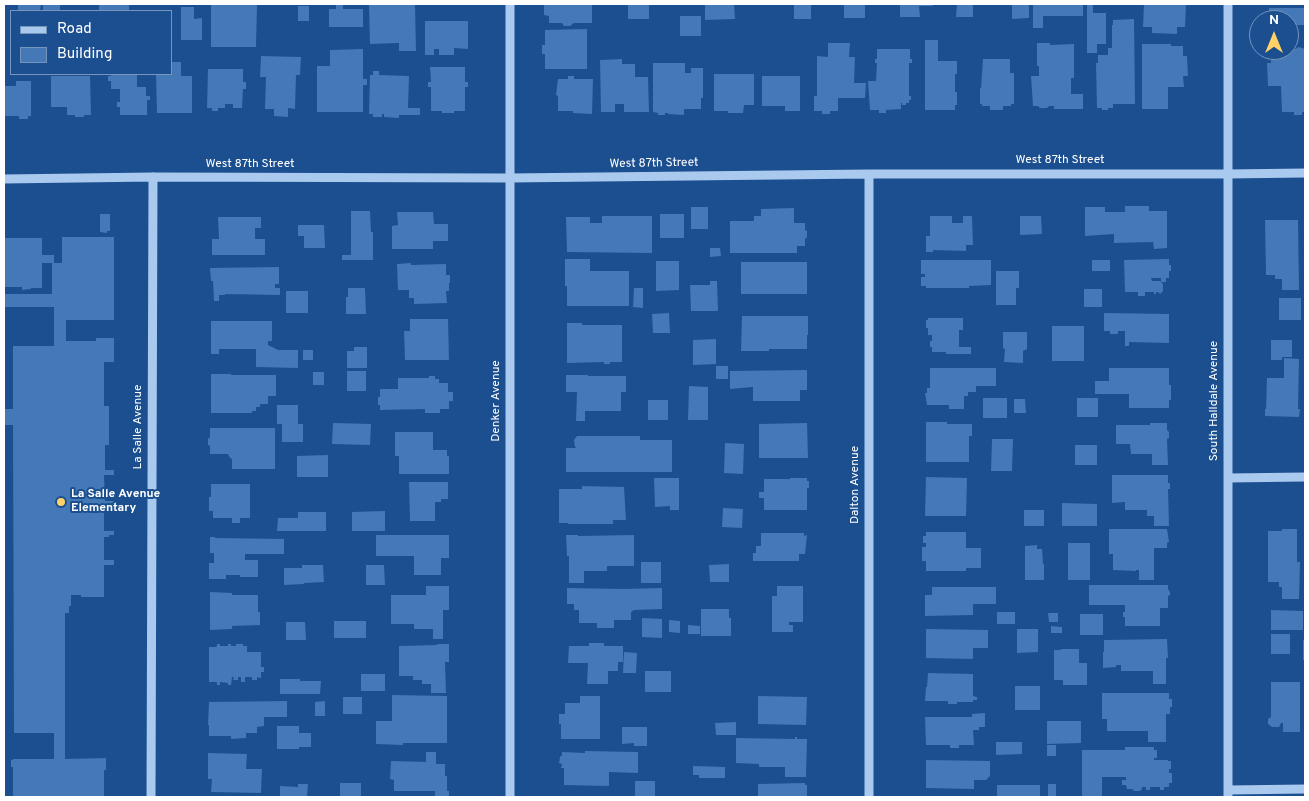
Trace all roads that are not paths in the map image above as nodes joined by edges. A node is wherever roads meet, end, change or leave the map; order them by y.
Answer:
1 (510, 4) edge
2 (1228, 4) edge
3 (1305, 173) edge
4 (869, 174) junction
5 (1227, 174) junction
6 (152, 177) junction
7 (509, 178) junction
8 (4, 179) edge
9 (1305, 477) edge
10 (1228, 478) junction
11 (1305, 789) edge
12 (1228, 794) edge
13 (151, 797) edge
14 (510, 797) edge
15 (869, 797) edge

1 - 7 street, Denker Avenue
2 - 5 street, South Halldale Avenue
3 - 5 street, West 87th Street
4 - 5 street, West 87th Street
4 - 7 street, West 87th Street
4 - 15 street, Dalton Avenue
5 - 10 street, South Halldale Avenue
6 - 7 street, West 87th Street
6 - 8 street, West 87th Street
6 - 13 street, La Salle Avenue
7 - 14 street, Denker Avenue
9 - 10 street
10 - 12 street, South Halldale Avenue
11 - 12 street

